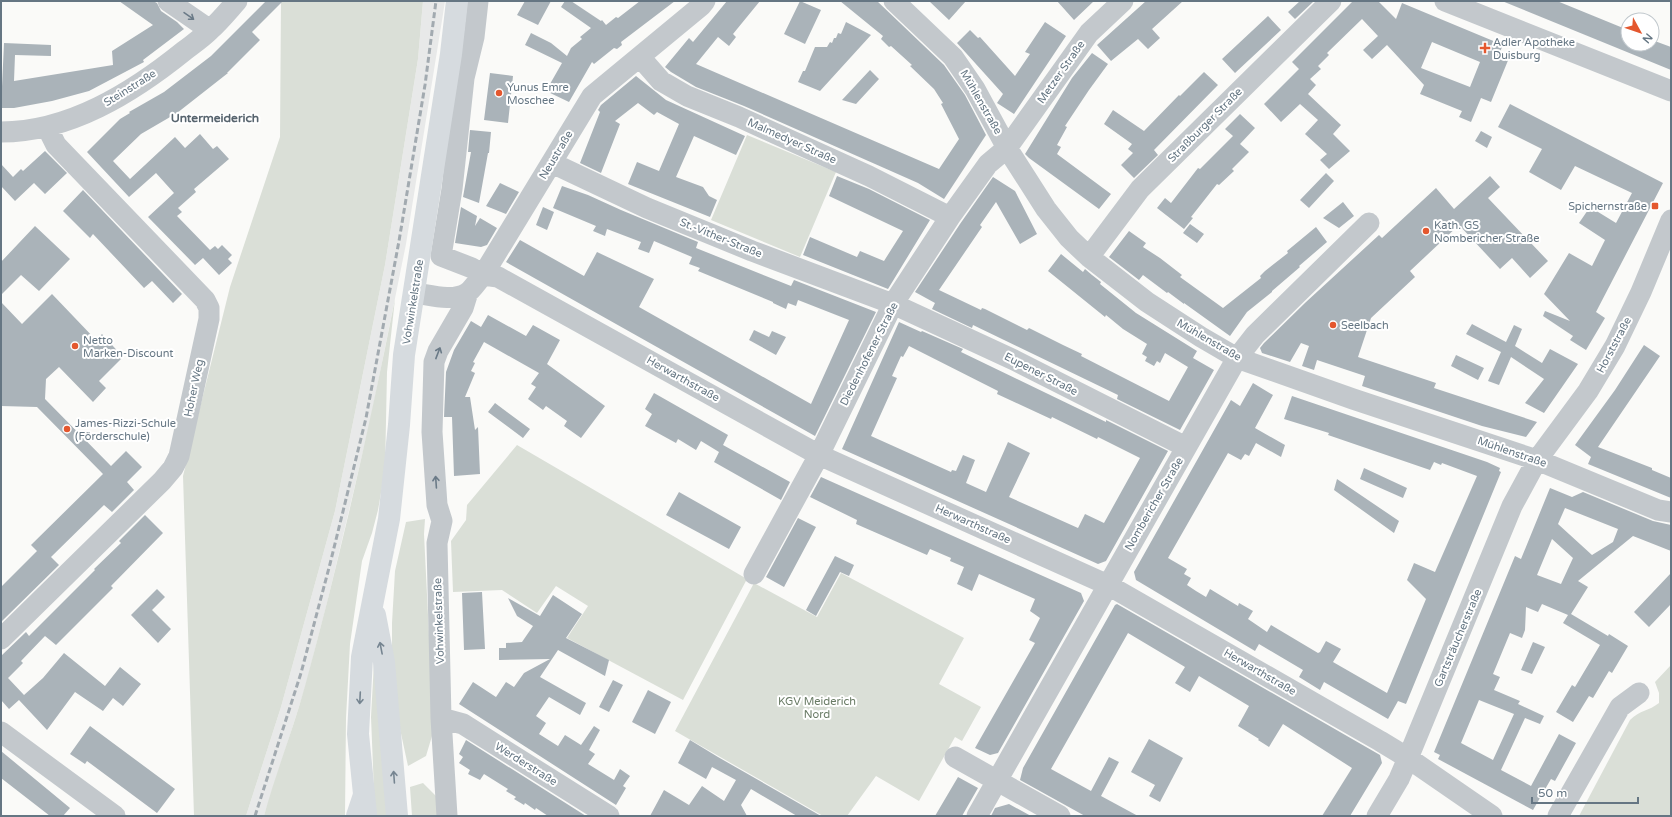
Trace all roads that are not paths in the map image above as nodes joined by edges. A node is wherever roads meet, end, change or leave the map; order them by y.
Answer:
1 (168, 1) edge
2 (237, 1) edge
3 (457, 1) edge
4 (478, 1) edge
5 (705, 1) edge
6 (894, 1) edge
7 (1122, 1) edge
8 (1330, 1) edge
9 (1445, 1) edge
10 (210, 30) junction
11 (640, 58) junction
12 (1671, 91) edge
13 (47, 127) junction
14 (1, 132) edge
15 (1007, 148) junction
16 (552, 163) junction
17 (950, 217) junction
18 (1671, 220) edge
19 (1369, 223) dead end
20 (1089, 257) junction
21 (483, 274) junction
22 (468, 292) junction
23 (415, 293) junction
24 (894, 304) junction
25 (1237, 358) junction
26 (1186, 448) junction
27 (819, 455) junction
28 (1538, 460) junction
29 (1671, 512) edge
30 (754, 574) dead end
31 (1108, 585) junction
32 (373, 604) junction
33 (1, 639) edge
34 (1638, 693) dead end
35 (441, 718) junction
36 (1, 732) edge
37 (955, 757) dead end
38 (1408, 758) junction
39 (997, 781) junction
40 (365, 806) edge
41 (115, 816) edge
42 (357, 816) edge
43 (397, 816) edge
44 (447, 816) edge
45 (609, 816) edge
46 (977, 816) edge
47 (1060, 816) edge
48 (1377, 816) edge
49 (1492, 816) edge
50 (1558, 816) edge

1 -> 10 street
2 - 10 street, Steinstraße
3 - 23 main road, Vohwinkelstraße
4 - 21 street, Herwarthstraße
5 - 11 street, Neustraße
6 - 15 street, Mühlenstraße
7 - 15 street, Metzer Straße
8 - 20 street, Straßburger Straße
9 - 12 street
10 - 13 street, Steinstraße
11 - 16 street, Neustraße
11 - 17 street, Malmedyer Straße
13 - 14 street, Steinstraße
13 - 33 street, Hoher Weg
15 - 17 street, Diedenhofener Straße
15 - 20 street, Mühlenstraße
16 - 21 street, Neustraße
16 - 24 street, St.-Vither-Straße
17 - 24 street, Diedenhofener Straße
18 - 28 street, Horststraße
19 - 25 street, Nombericher Straße
20 - 25 street, Mühlenstraße
21 - 22 street, Neustraße
21 - 27 street, Herwarthstraße
22 - 23 street
35 -> 22 street, Vohwinkelstraße
23 - 32 main road, Vohwinkelstraße
24 - 26 street, Eupener Straße
24 - 27 street, Diedenhofener Straße
25 - 26 street, Nombericher Straße
25 - 28 street, Mühlenstraße
26 - 31 street, Nombericher Straße
27 - 30 street, Diedenhofener Straße
27 - 31 street, Herwarthstraße
28 - 29 street, Mühlenstraße
28 - 38 street, Gartsträucherstraße
31 - 38 street, Herwarthstraße
31 - 39 street, Nombericher Straße
32 -> 40 main road, Vohwinkelstraße
43 -> 32 main road, Vohwinkelstraße
34 - 50 street
35 - 44 street, Vohwinkelstraße
35 - 45 street, Werderstraße
36 - 41 street
37 - 39 street
38 - 48 street, Gartsträucherstraße
38 - 49 street, Herwarthstraße
39 - 46 street, Nombericher Straße
39 - 47 street
40 - 42 main road

